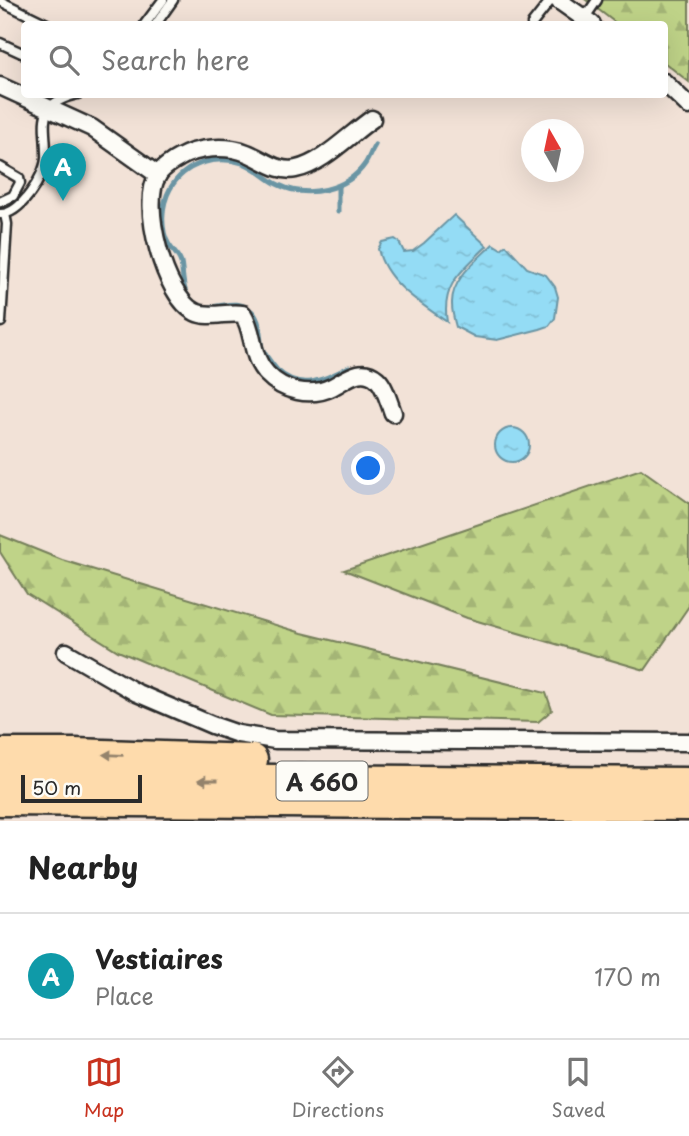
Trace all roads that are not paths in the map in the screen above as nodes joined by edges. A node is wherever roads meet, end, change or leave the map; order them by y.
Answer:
1 (163, 0) edge
2 (173, 0) edge
3 (551, 0) edge
4 (558, 0) edge
5 (597, 0) edge
6 (0, 1) edge
7 (41, 21) edge
8 (147, 21) edge
9 (158, 21) edge
10 (534, 21) edge
11 (587, 21) edge
12 (588, 21) edge
13 (0, 43) edge
14 (21, 53) edge
15 (0, 86) edge
16 (668, 86) edge
17 (21, 96) edge
18 (24, 98) edge
19 (65, 98) edge
20 (689, 106) edge
21 (48, 110) junction
22 (372, 119) dead end
23 (0, 167) edge
24 (158, 175) junction
25 (0, 202) edge
26 (3, 214) edge
27 (1, 322) edge
28 (393, 413) dead end
29 (65, 652) dead end
30 (689, 742) edge
31 (0, 754) edge
32 (0, 779) edge
33 (644, 783) junction
34 (689, 783) edge
35 (0, 800) edge
36 (689, 805) edge
37 (689, 819) edge
38 (580, 821) edge

1 - 8 lane
2 - 9 lane
3 - 10 lane
4 - 11 street
5 - 12 lane
6 - 7 lane
13 - 14 lane
15 - 17 street
16 - 20 street
18 - 21 street
19 - 21 lane
21 - 24 street
21 - 26 lane
22 - 24 street
23 - 25 lane
24 - 28 street
26 - 27 lane
29 - 30 street
33 -> 31 highway
33 -> 32 highway, A 660
33 - 34 highway, A 660
35 - 36 highway, A 660
37 - 38 highway

